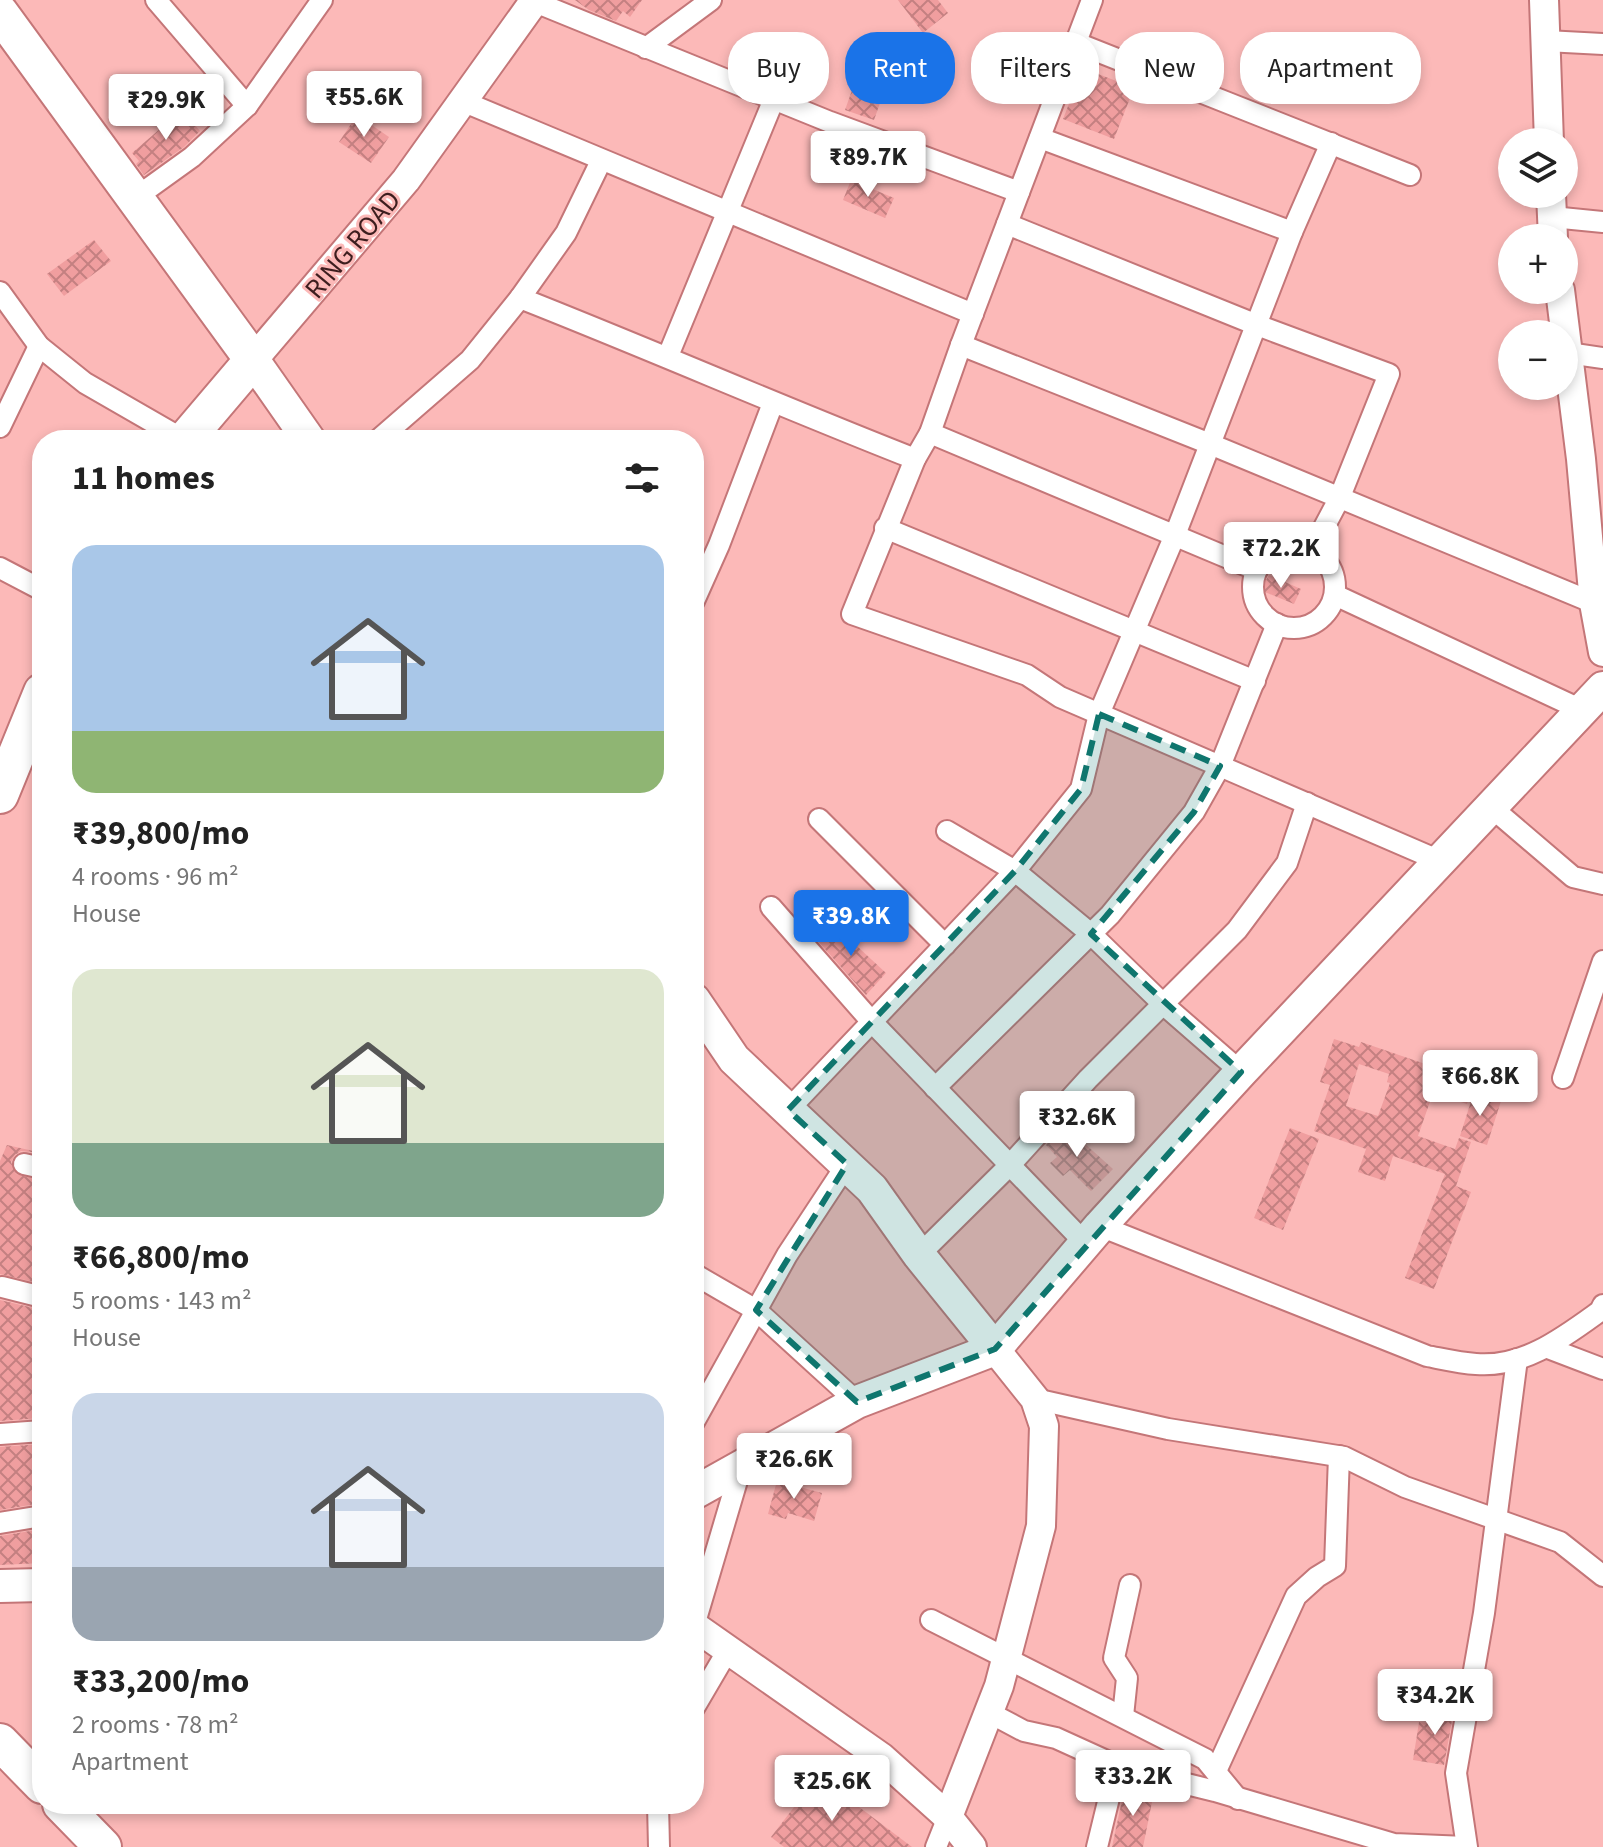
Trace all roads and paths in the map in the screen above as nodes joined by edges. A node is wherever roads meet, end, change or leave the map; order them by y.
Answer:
1 (156, 0) edge
2 (322, 0) edge
3 (711, 0) edge
4 (1092, 0) edge
5 (1544, 0) edge
6 (533, 1) edge
7 (0, 13) edge
8 (1078, 32) edge
9 (1546, 41) junction
10 (1603, 44) edge
11 (646, 48) junction
12 (1099, 52) edge
13 (728, 81) edge
14 (462, 101) junction
15 (772, 104) edge
16 (787, 104) edge
17 (1052, 104) edge
18 (247, 106) junction
19 (1549, 128) edge
20 (1040, 138) junction
21 (1331, 143) junction
22 (601, 161) junction
23 (1410, 175) dead end
24 (1019, 192) junction
25 (135, 198) junction
26 (729, 212) junction
27 (1552, 216) edge
28 (1603, 222) edge
29 (1007, 224) junction
30 (1292, 232) junction
31 (0, 292) edge
32 (520, 298) junction
33 (973, 314) junction
34 (1257, 325) junction
35 (961, 345) junction
36 (39, 346) junction
37 (1578, 354) edge
38 (668, 356) junction
39 (1603, 358) edge
40 (253, 360) junction
41 (1578, 398) edge
42 (773, 403) junction
43 (0, 427) edge
44 (167, 430) edge
45 (193, 430) edge
46 (302, 430) edge
47 (390, 430) edge
48 (930, 433) junction
49 (1210, 444) junction
50 (915, 459) junction
51 (1592, 462) edge
52 (1339, 499) junction
53 (885, 528) junction
54 (1175, 535) junction
55 (1312, 550) junction
56 (0, 568) edge
57 (1257, 570) junction
58 (704, 579) edge
59 (32, 585) edge
60 (1335, 595) junction
61 (1594, 603) junction
62 (1277, 624) junction
63 (1134, 632) junction
64 (1603, 652) edge
65 (1255, 681) junction
66 (1594, 700) edge
67 (1099, 714) junction
68 (32, 717) edge
69 (1220, 766) junction
70 (0, 795) edge
71 (1307, 803) junction
72 (1491, 807) junction
73 (819, 819) dead end
74 (947, 831) dead end
75 (1440, 861) junction
76 (1015, 871) junction
77 (1603, 884) edge
78 (771, 907) dead end
79 (1091, 934) junction
80 (945, 945) junction
81 (1603, 961) edge
82 (1163, 1004) junction
83 (704, 1015) edge
84 (872, 1022) junction
85 (1241, 1072) junction
86 (1563, 1078) dead end
87 (935, 1088) junction
88 (788, 1110) junction
89 (847, 1164) junction
90 (1010, 1165) junction
91 (1092, 1235) junction
92 (919, 1255) junction
93 (704, 1280) edge
94 (2, 1287) edge
95 (32, 1294) edge
96 (1603, 1305) edge
97 (756, 1310) junction
98 (1548, 1348) junction
99 (995, 1349) junction
100 (1517, 1359) junction
101 (1603, 1369) edge
102 (1035, 1399) junction
103 (857, 1402) junction
104 (704, 1404) edge
105 (32, 1432) edge
106 (0, 1434) edge
107 (1339, 1456) junction
108 (741, 1467) junction
109 (704, 1487) edge
110 (32, 1518) edge
111 (1497, 1519) junction
112 (0, 1523) edge
113 (1603, 1576) edge
114 (32, 1585) edge
115 (1130, 1585) dead end
116 (0, 1586) edge
117 (704, 1592) edge
118 (931, 1620) dead end
119 (704, 1633) edge
120 (728, 1650) junction
121 (1006, 1659) junction
122 (704, 1691) edge
123 (988, 1712) junction
124 (1123, 1716) junction
125 (0, 1742) edge
126 (1117, 1765) junction
127 (1216, 1771) junction
128 (32, 1775) edge
129 (1238, 1799) junction
130 (71, 1814) edge
131 (658, 1814) edge
132 (948, 1817) junction
133 (103, 1847) edge
134 (659, 1847) edge
135 (936, 1847) edge
136 (972, 1847) edge
137 (1097, 1847) edge
138 (1466, 1847) edge

1 - 18 street
2 - 18 street
3 - 11 street
4 - 8 street
5 - 9 main road
6 - 11 street
6 - 14 main road, RING ROAD
7 - 25 highway
9 - 10 street
9 - 19 main road
11 - 13 street
12 - 21 street
14 - 22 street
14 - 40 main road, RING ROAD
15 - 26 street
16 - 24 street
17 - 20 street
18 - 25 street
20 - 24 street
20 - 30 street
21 - 23 street
21 - 30 street
22 - 26 street
22 - 32 street
24 - 29 street
25 - 40 highway
26 - 33 street
26 - 38 street
27 - 28 street
29 - 33 street
29 - 34 street
30 - 34 street
31 - 36 street
32 - 38 street
32 - 47 street
33 - 35 street
34 - 49 street
34 - 52 street
35 - 48 street
35 - 49 street
36 - 43 street
36 - 44 street
37 - 39 street
38 - 42 street
40 - 45 highway, RING ROAD
40 - 46 main road
41 - 51 main road
42 - 50 street
42 - 58 street
48 - 50 street
48 - 54 street
49 - 52 street
49 - 54 street
50 - 53 street
51 - 61 main road
52 - 55 street
52 - 61 street
53 - 63 street
53 - 67 street
54 - 57 street
54 - 63 street
55 - 57 street
55 - 60 street
56 - 59 street
57 - 62 street
60 - 62 street
60 - 66 street
61 - 64 main road
62 - 65 street
63 - 65 street
63 - 67 street
65 - 69 street
66 - 72 main road
67 - 69 street
67 - 76 street
68 - 70 highway
69 - 71 street
69 - 79 street
71 - 75 street
71 - 82 street
72 - 75 main road
72 - 77 street
73 - 80 street
74 - 76 street
75 - 85 main road
76 - 79 street
76 - 80 street
78 - 84 street
79 - 82 street
79 - 87 street
80 - 84 street
81 - 86 street
82 - 85 street
82 - 90 street
83 - 88 main road
84 - 87 street
84 - 88 street
85 - 91 main road
87 - 90 street
88 - 89 main road
89 - 92 main road
89 - 97 street
90 - 91 street
90 - 92 street
91 - 99 main road
91 - 100 street
92 - 99 main road
93 - 97 street
94 - 95 street
96 - 98 street
97 - 103 street
97 - 104 street
98 - 100 street
98 - 101 street
99 - 102 main road
99 - 103 main road
100 - 111 street
102 - 107 street
102 - 121 main road
103 - 108 main road
105 - 106 street
107 - 111 street
107 - 127 street
108 - 109 main road
108 - 117 street
110 - 112 street
111 - 113 street
111 - 138 street
114 - 116 main road
115 - 124 street
118 - 121 street
119 - 120 main road
120 - 122 street
120 - 132 main road
121 - 123 main road
121 - 124 street
123 - 126 street
123 - 132 main road
124 - 127 street
125 - 128 highway
126 - 129 street
126 - 137 street
127 - 129 street
129 - 138 street
130 - 133 highway
131 - 134 street
132 - 135 street
132 - 136 main road

